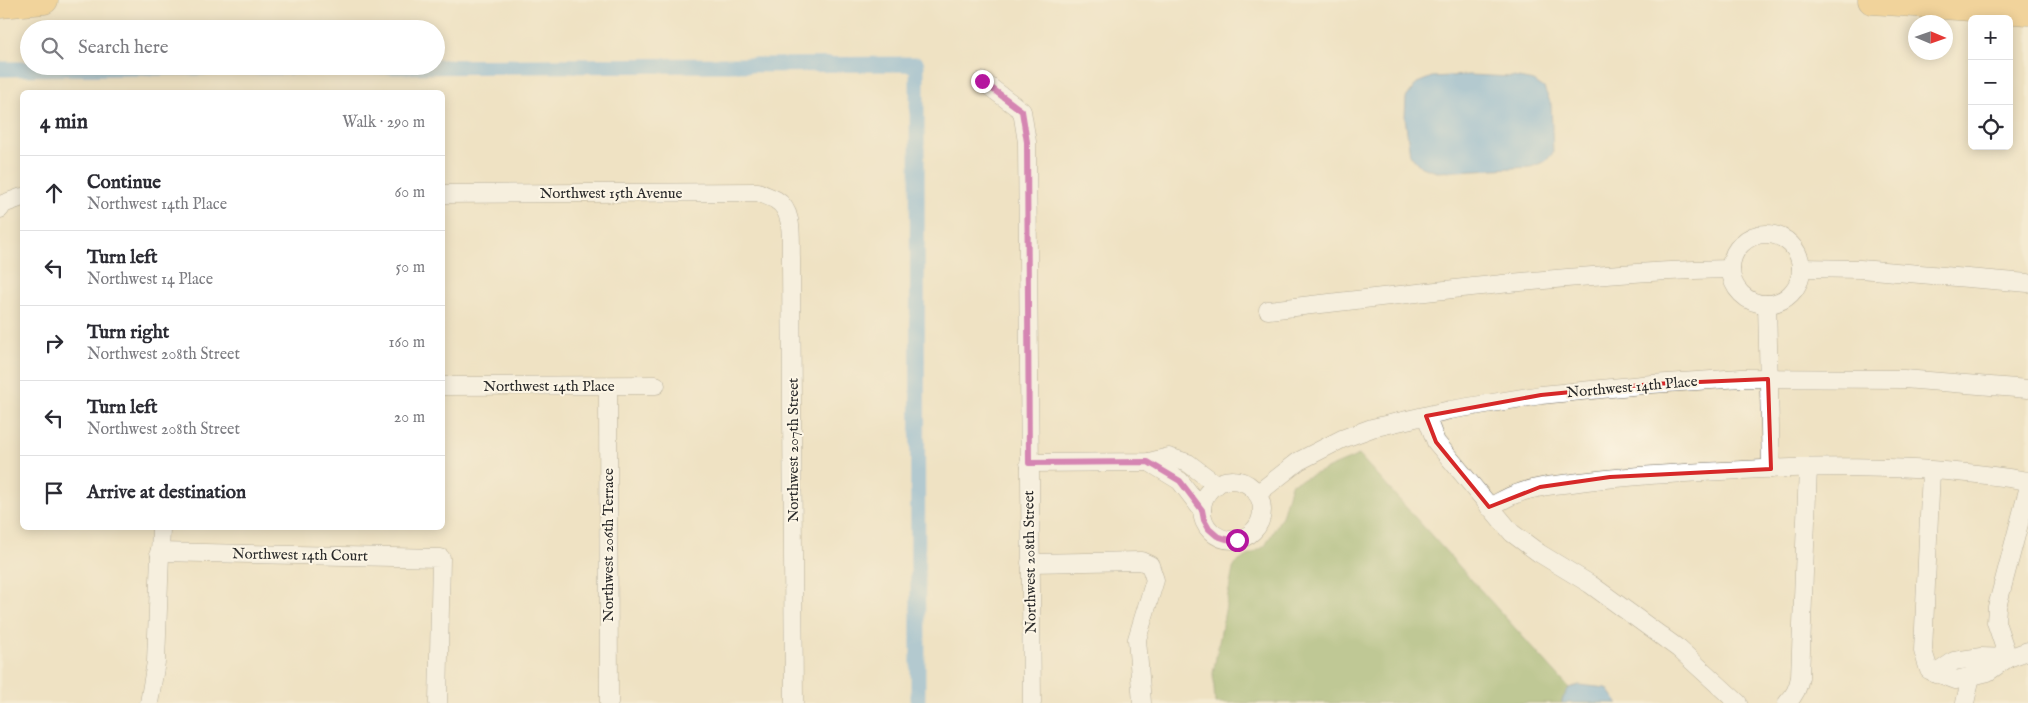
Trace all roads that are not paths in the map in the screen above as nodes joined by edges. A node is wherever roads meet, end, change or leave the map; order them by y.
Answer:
1 (44, 0) edge
2 (1872, 0) edge
3 (0, 4) edge
4 (2028, 11) edge
5 (982, 81) dead end
6 (445, 194) edge
7 (20, 198) edge
8 (778, 201) joint
9 (2, 207) edge
10 (1731, 268) junction
11 (1801, 268) junction
12 (2028, 283) edge
13 (1767, 304) junction
14 (1268, 310) dead end
15 (1768, 378) junction
16 (656, 385) dead end
17 (445, 386) edge
18 (608, 386) junction
19 (2028, 389) edge
20 (1426, 416) junction
21 (1148, 462) junction
22 (1029, 463) junction
23 (1808, 468) junction
24 (1771, 469) junction
25 (1931, 471) junction
26 (2028, 482) edge
27 (1216, 484) junction
28 (2028, 490) edge
29 (1257, 494) junction
30 (1489, 507) junction
31 (1202, 510) junction
32 (160, 530) edge
33 (159, 552) junction
34 (1030, 563) junction
35 (2027, 653) edge
36 (2008, 658) junction
37 (1935, 674) junction
38 (1971, 676) junction
39 (149, 703) edge
40 (438, 703) edge
41 (609, 703) edge
42 (794, 703) edge
43 (1032, 703) edge
44 (1142, 703) edge
45 (1738, 703) edge
46 (1787, 703) edge
47 (1965, 703) edge

1 - 3 highway
2 - 4 highway
5 - 22 street, Northwest 208th Street
6 - 8 street, Northwest 15th Avenue
7 - 9 street
8 - 42 street, Northwest 207th Street
10 - 11 street
10 - 13 street
10 - 14 street
11 - 12 street
11 - 13 street
13 - 15 street
15 - 19 street, Northwest 14th Place
15 - 20 street, Northwest 14th Place
15 - 24 street
16 - 18 street, Northwest 14th Place
17 - 18 street, Northwest 14th Place
18 - 41 street, Northwest 206th Terrace
20 - 29 street, Northwest 14th Place
20 - 30 street
21 - 22 street
21 - 27 street
21 - 31 street
22 - 34 street, Northwest 208th Street
23 - 24 street
23 - 25 street
23 - 46 street
24 - 30 street
25 - 26 street
25 - 37 street
27 - 29 street
27 - 31 street
28 - 36 street
29 - 31 street
30 - 45 street
32 - 33 street
33 - 39 street
33 - 40 street, Northwest 14th Court
34 - 43 street, Northwest 208th Street
34 - 44 street
35 - 36 street
36 - 37 street
36 - 38 street
37 - 38 street
38 - 47 street

